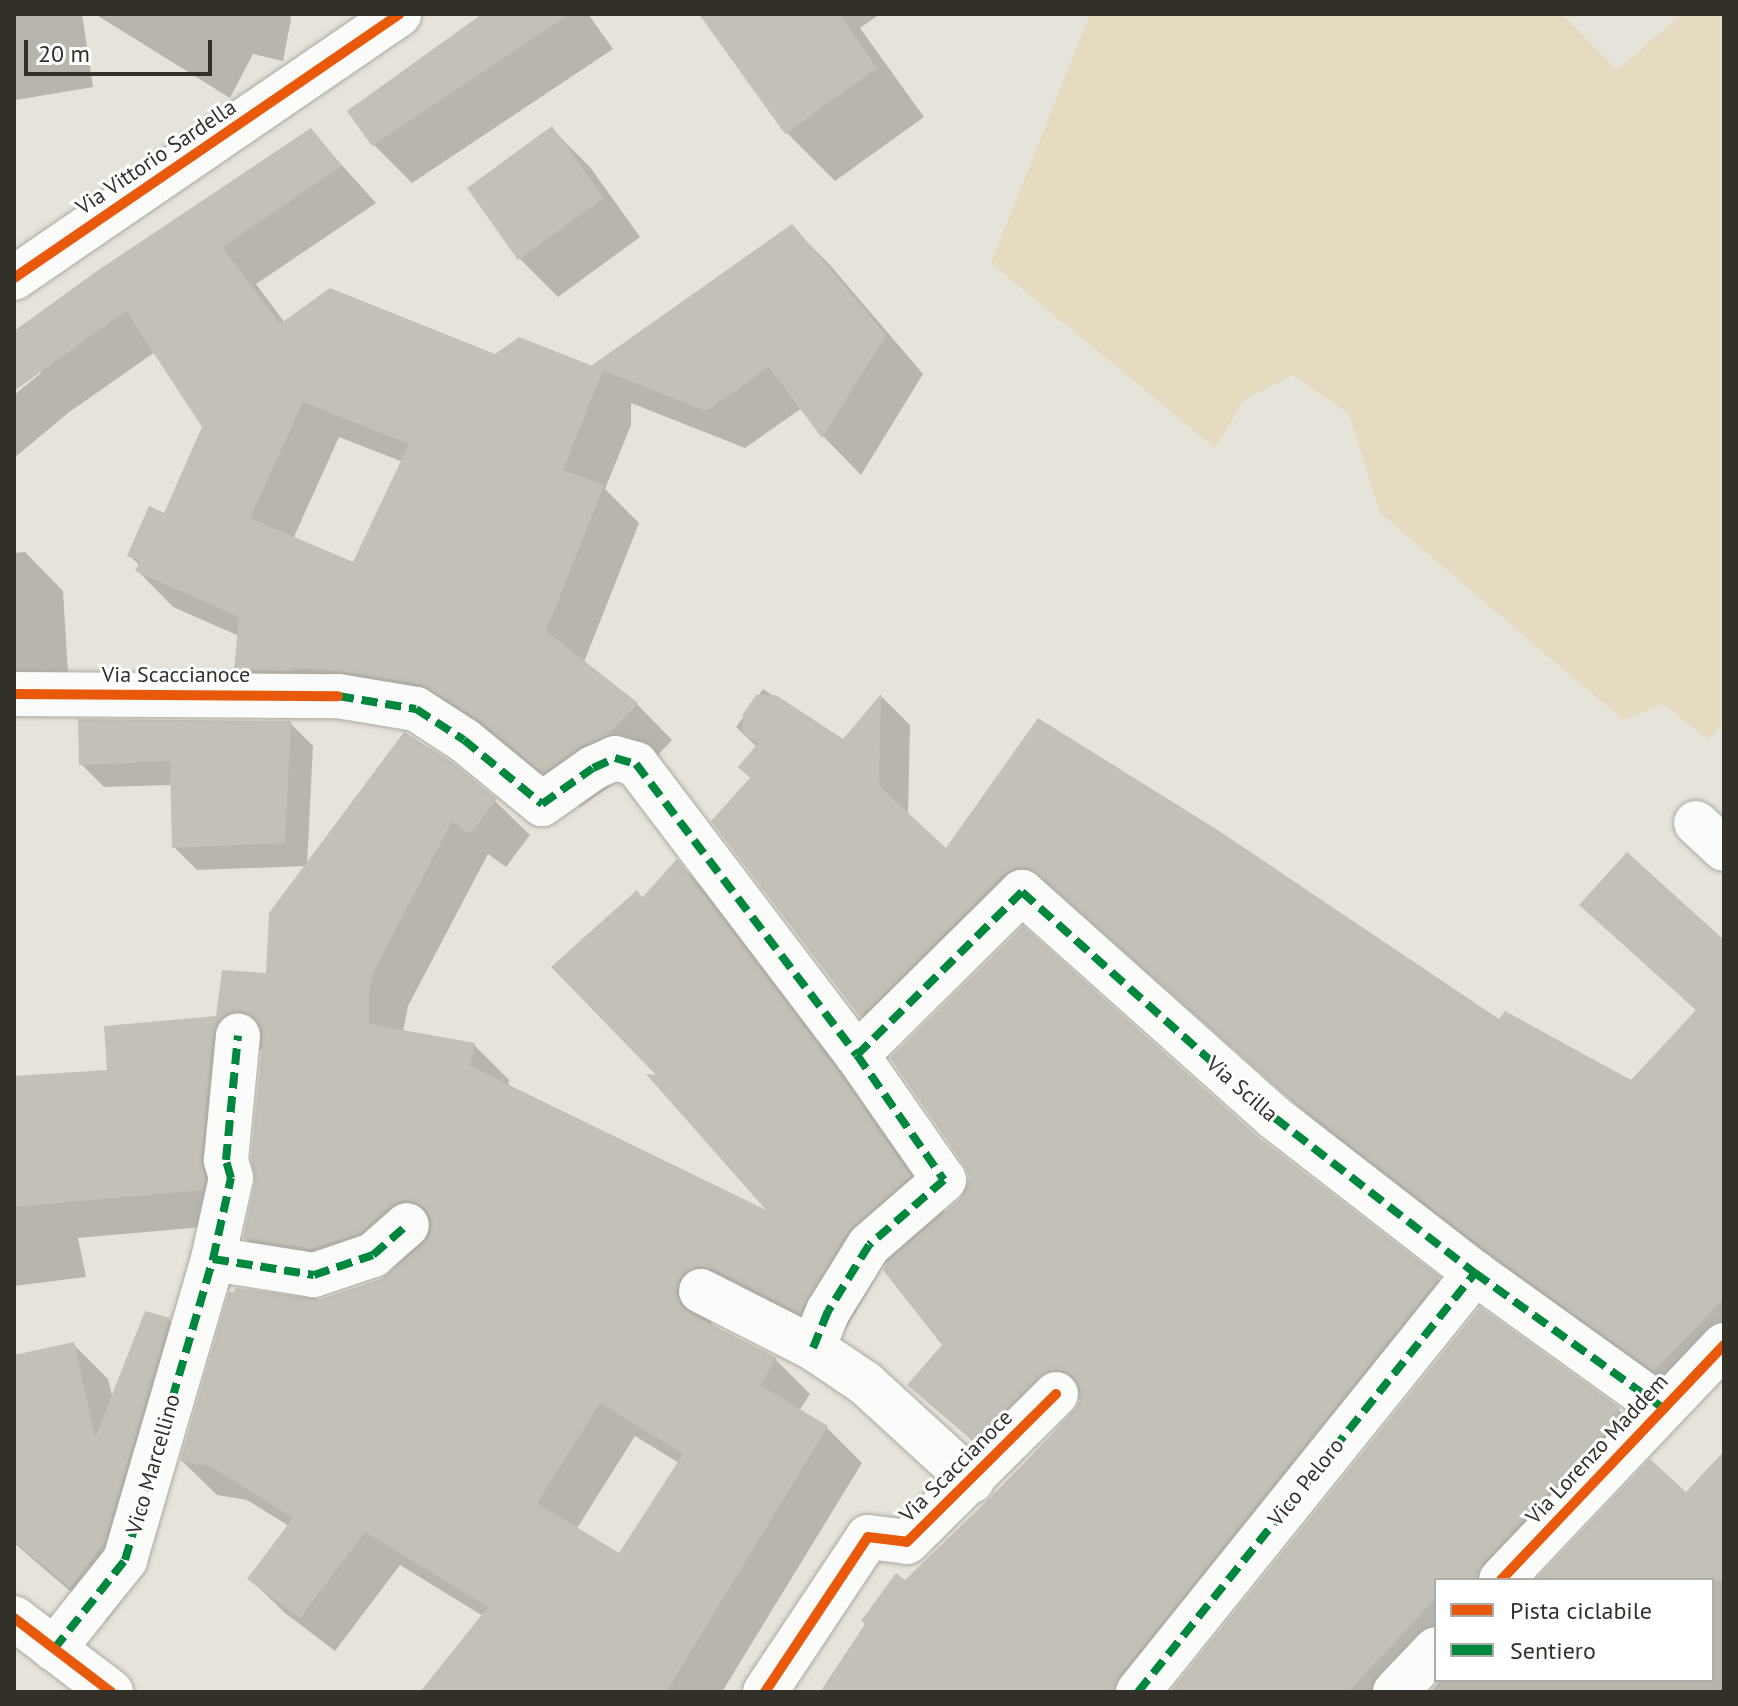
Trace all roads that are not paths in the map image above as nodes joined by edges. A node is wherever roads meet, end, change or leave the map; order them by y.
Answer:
1 (399, 14) edge
2 (14, 278) edge
3 (14, 694) edge
4 (238, 1036) dead end
5 (857, 1055) junction
6 (407, 1225) dead end
7 (213, 1259) junction
8 (1475, 1273) junction
9 (701, 1291) dead end
10 (1724, 1345) edge
11 (813, 1348) junction
12 (1056, 1394) dead end
13 (1663, 1408) junction
14 (972, 1481) junction
15 (1503, 1578) edge
16 (28, 1636) edge
17 (1434, 1651) edge
18 (111, 1692) edge
19 (765, 1692) edge
20 (1138, 1692) edge
21 (1395, 1692) edge

1 - 2 street, Via Vittorio Sardella
3 - 5 street, Via Scaccianoce
4 - 7 street, Vico Marcellino
5 - 8 street, Via Scilla
5 - 11 street, Via Scaccianoce
6 - 7 street
7 - 16 street, Vico Marcellino
8 - 13 street, Via Scilla
8 - 20 street, Vico Peloro
9 - 11 street, Via Scaccianoce
10 - 13 street, Via Lorenzo Maddem
11 - 14 street, Via Scaccianoce
12 - 14 street, Via Scaccianoce
13 - 15 street, Via Lorenzo Maddem
14 - 19 street, Via Scaccianoce
16 - 18 street
17 - 21 street

